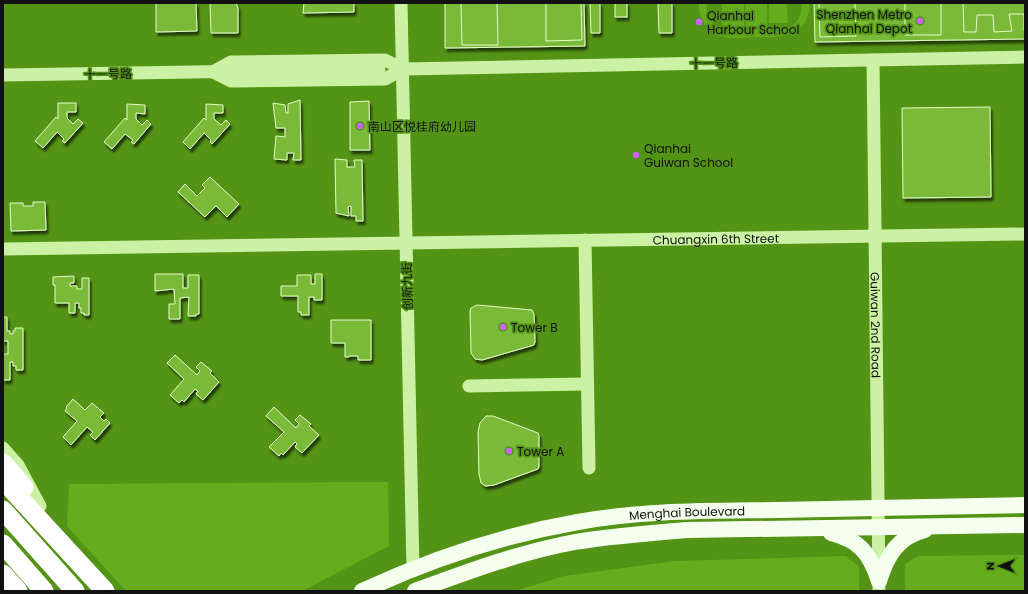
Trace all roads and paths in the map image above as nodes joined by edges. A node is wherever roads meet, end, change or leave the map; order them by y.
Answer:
1 (401, 3) edge
2 (1025, 57) edge
3 (873, 60) junction
4 (1025, 63) edge
5 (380, 69) dead end
6 (403, 69) junction
7 (213, 72) junction
8 (520, 73) dead end
9 (3, 75) edge
10 (875, 232) junction
11 (1025, 234) edge
12 (585, 240) junction
13 (406, 242) junction
14 (3, 249) edge
15 (587, 384) junction
16 (468, 386) dead end
17 (3, 448) edge
18 (3, 463) edge
19 (589, 468) dead end
20 (3, 480) edge
21 (1025, 505) edge
22 (40, 506) junction
23 (878, 508) junction
24 (3, 510) edge
25 (1025, 525) edge
26 (935, 527) junction
27 (878, 528) junction
28 (817, 529) junction
29 (3, 544) edge
30 (81, 566) junction
31 (413, 570) junction
32 (3, 574) edge
33 (879, 586) edge
34 (18, 591) edge
35 (44, 591) edge
36 (75, 591) edge
37 (105, 591) edge
38 (362, 591) edge
39 (415, 591) edge

1 - 6 street, 创新九街
2 - 3 street, 十一号路
3 - 6 street, 十一号路
3 - 10 street, Guiwan 2nd Road, bridge
4 - 8 street
5 - 7 street
6 - 7 street, 十一号路
6 - 7 street, 十一号路
6 - 13 street, 创新九街
7 - 9 street, 十一号路
10 - 11 street, Chuangxin 6th Street
10 - 12 street, Chuangxin 6th Street
10 - 23 street, Guiwan 2nd Road
12 - 13 street, Chuangxin 6th Street
12 - 15 street
13 - 14 street, Chuangxin 6th Street
13 - 31 street, 创新九街
15 - 16 street
15 - 19 street
17 - 22 street
18 - 22 highway
20 - 30 highway
21 - 23 main road, Menghai Boulevard
22 - 30 highway
23 - 27 street, Guiwan 2nd Road
23 - 31 main road, Menghai Boulevard
24 - 36 highway
25 - 26 main road, Menghai Boulevard
26 - 27 main road, Menghai Boulevard
26 - 33 main road
27 - 28 main road, Menghai Boulevard
27 - 33 street, Guiwan 2nd Road
28 - 33 main road
28 - 39 main road, Menghai Boulevard
29 - 35 highway
30 - 37 highway
31 - 38 main road, Menghai Boulevard
32 - 34 highway

